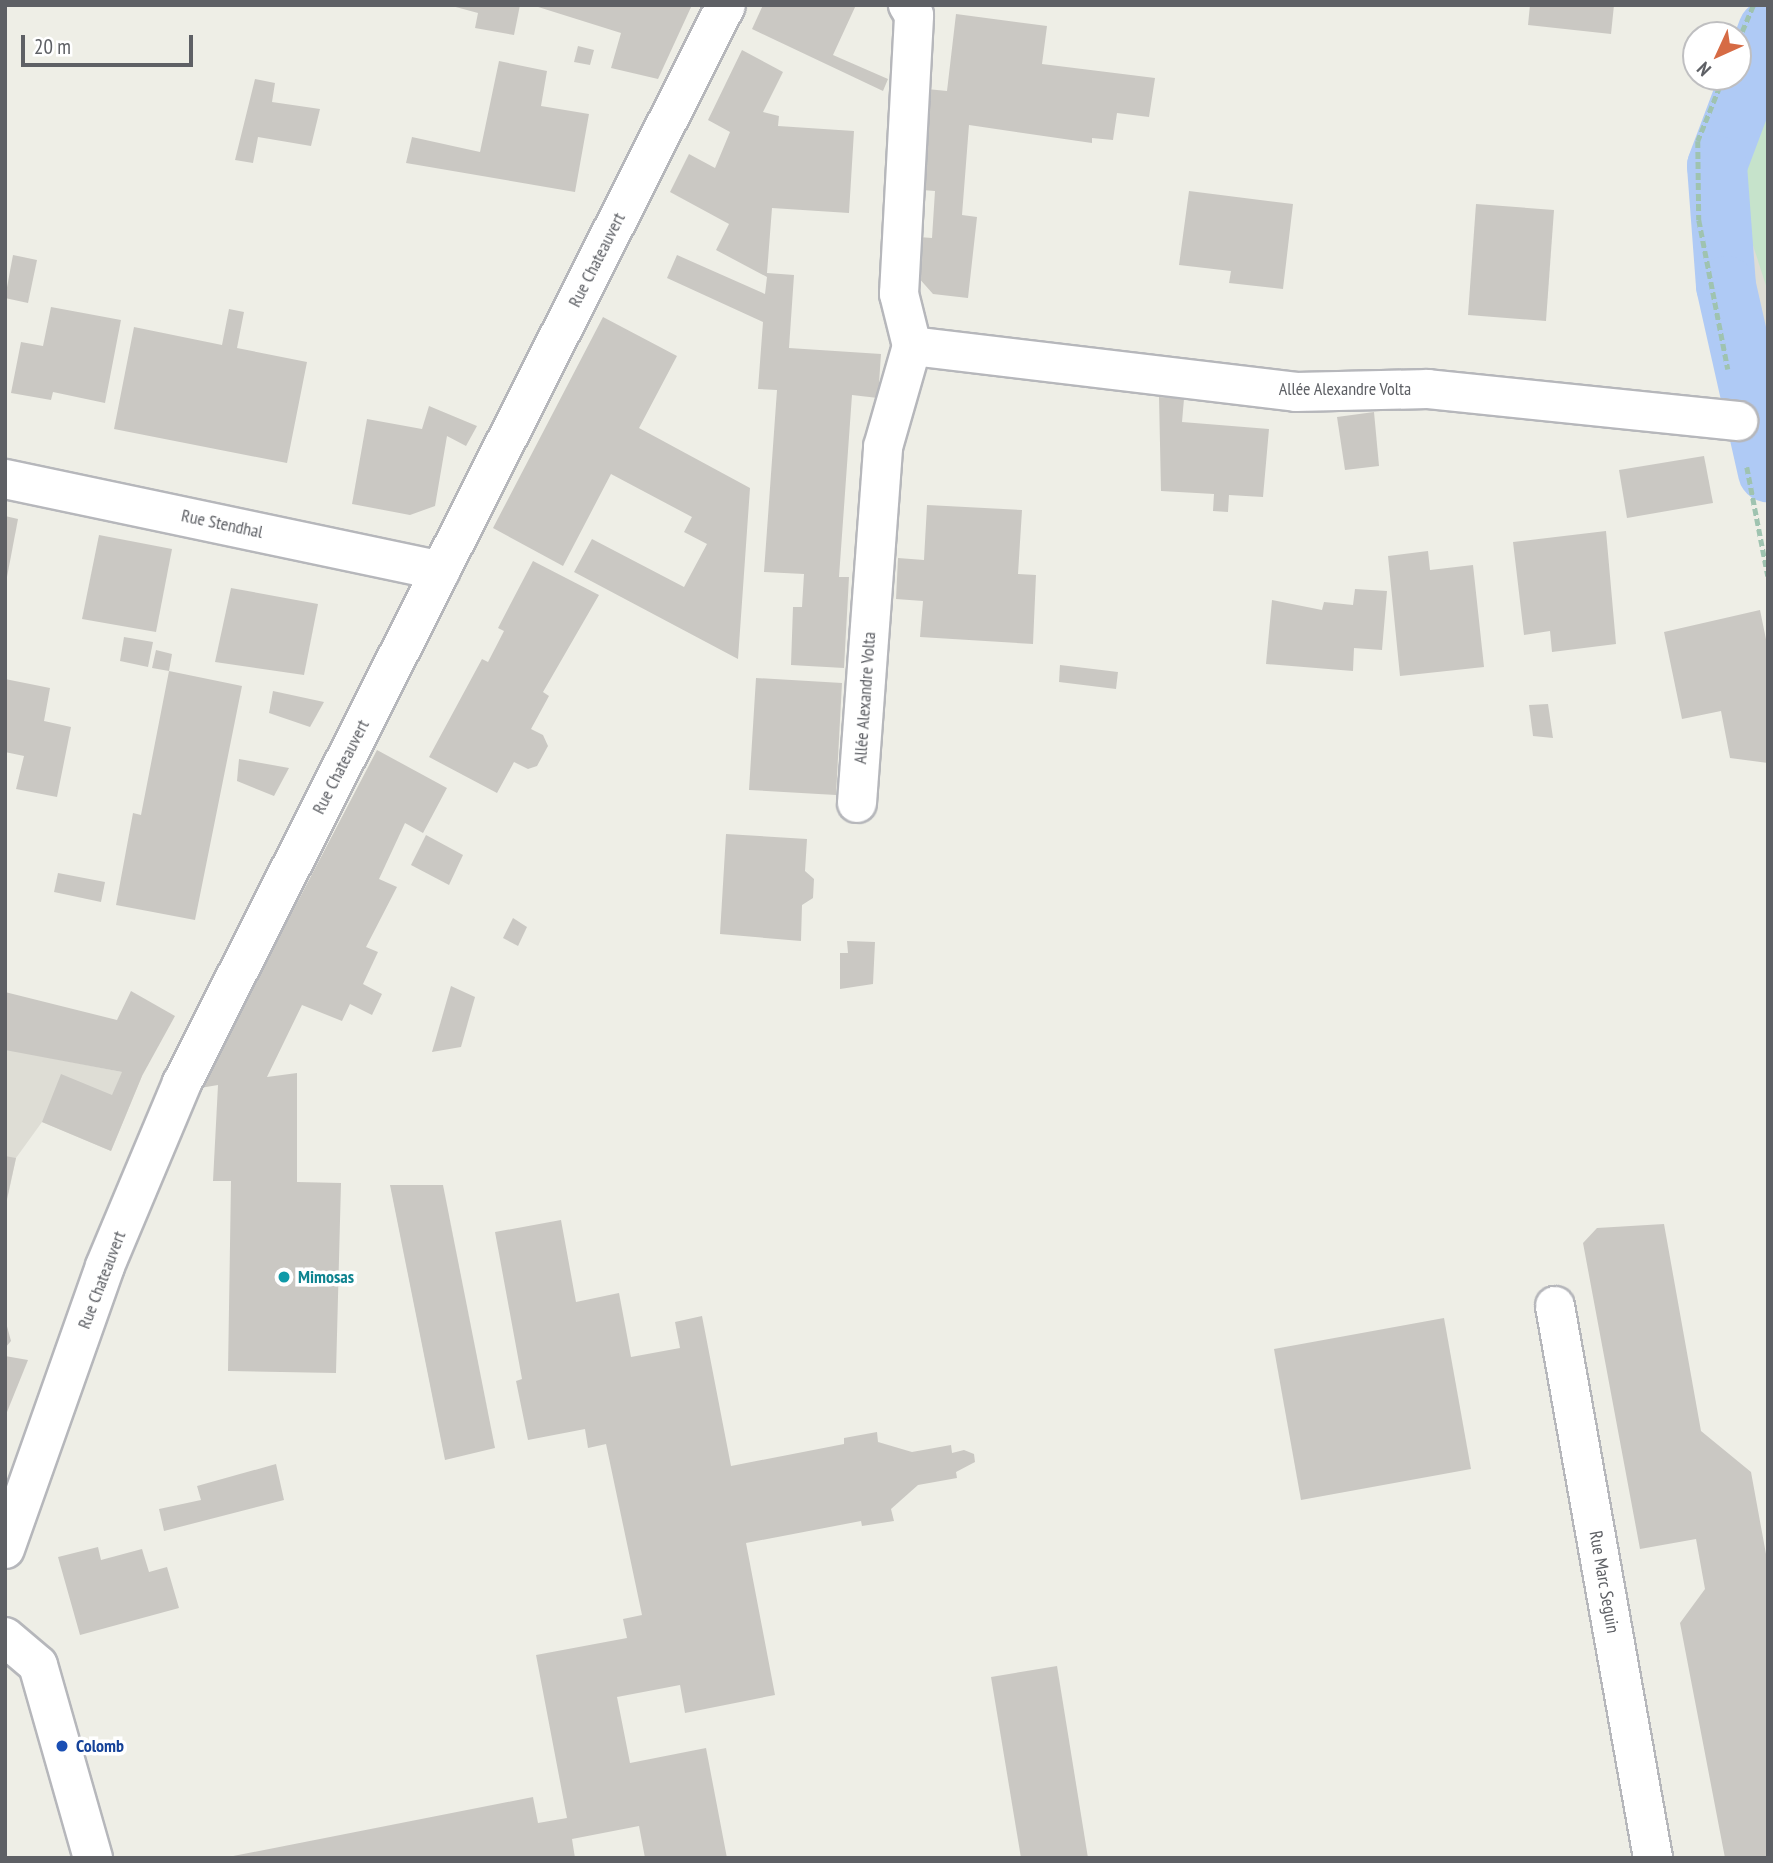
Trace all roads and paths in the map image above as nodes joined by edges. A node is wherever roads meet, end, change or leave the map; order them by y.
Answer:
1 (726, 5) edge
2 (908, 5) edge
3 (1718, 91) edge
4 (912, 346) junction
5 (1738, 421) junction
6 (5, 479) edge
7 (440, 571) junction
8 (1768, 576) edge
9 (857, 803) dead end
10 (1555, 1306) dead end
11 (5, 1549) edge
12 (5, 1637) edge
13 (93, 1858) edge
14 (1653, 1858) edge

1 - 7 street, Rue Chateauvert
2 - 4 street
3 - 5 path
4 - 5 street, Allée Alexandre Volta
4 - 9 street, Allée Alexandre Volta
5 - 8 path
6 - 7 street, Rue Stendhal
7 - 11 street, Rue Chateauvert
10 - 14 street, Rue Marc Seguin
12 - 13 street

